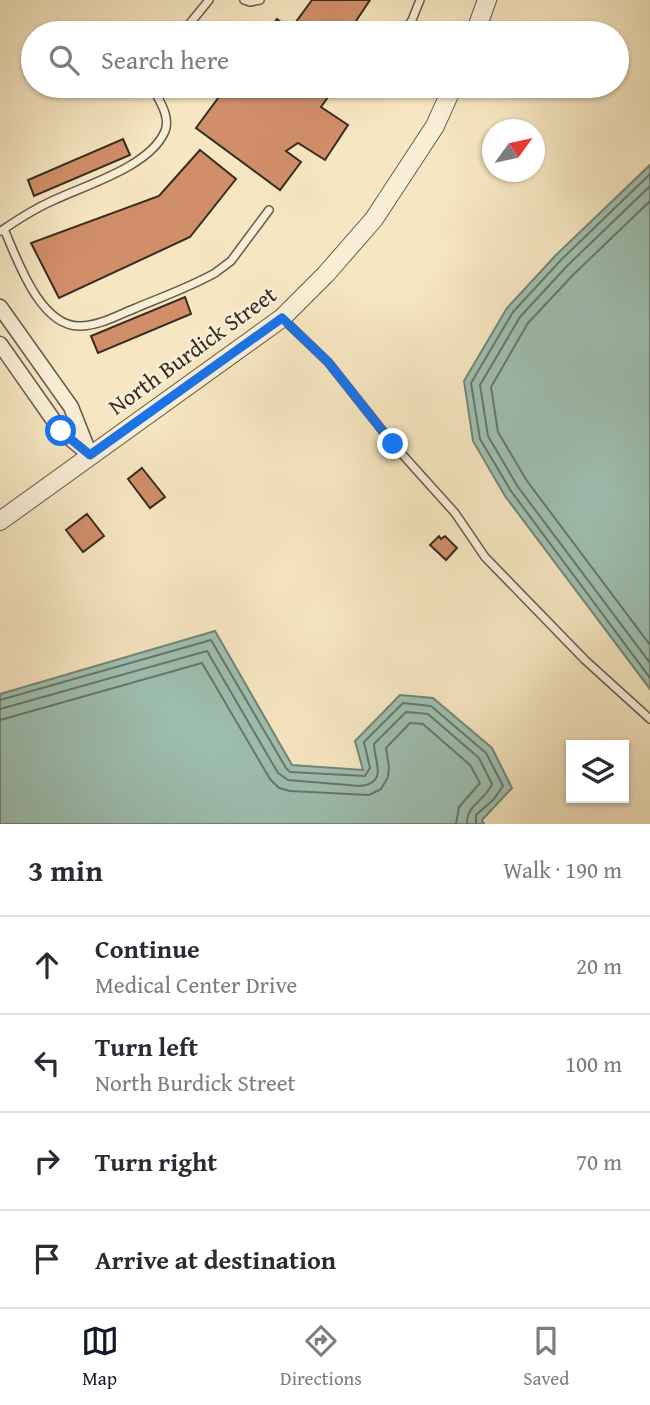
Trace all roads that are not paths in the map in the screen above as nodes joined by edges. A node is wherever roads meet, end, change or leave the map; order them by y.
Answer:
1 (209, 0) edge
2 (244, 0) edge
3 (260, 0) edge
4 (420, 0) edge
5 (487, 0) edge
6 (192, 21) edge
7 (411, 21) edge
8 (479, 21) edge
9 (158, 98) edge
10 (448, 98) edge
11 (269, 210) dead end
12 (2, 230) edge
13 (0, 307) edge
14 (282, 318) junction
15 (0, 344) edge
16 (90, 455) junction
17 (0, 521) edge
18 (650, 719) edge

1 - 6 lane
2 - 3 lane
4 - 7 lane
5 - 8 street
9 - 12 lane
10 - 14 street, North Burdick Street
11 - 12 lane
13 - 16 street
14 - 16 street, North Burdick Street
14 - 18 lane
15 - 16 street
16 - 17 street, North Burdick Street

